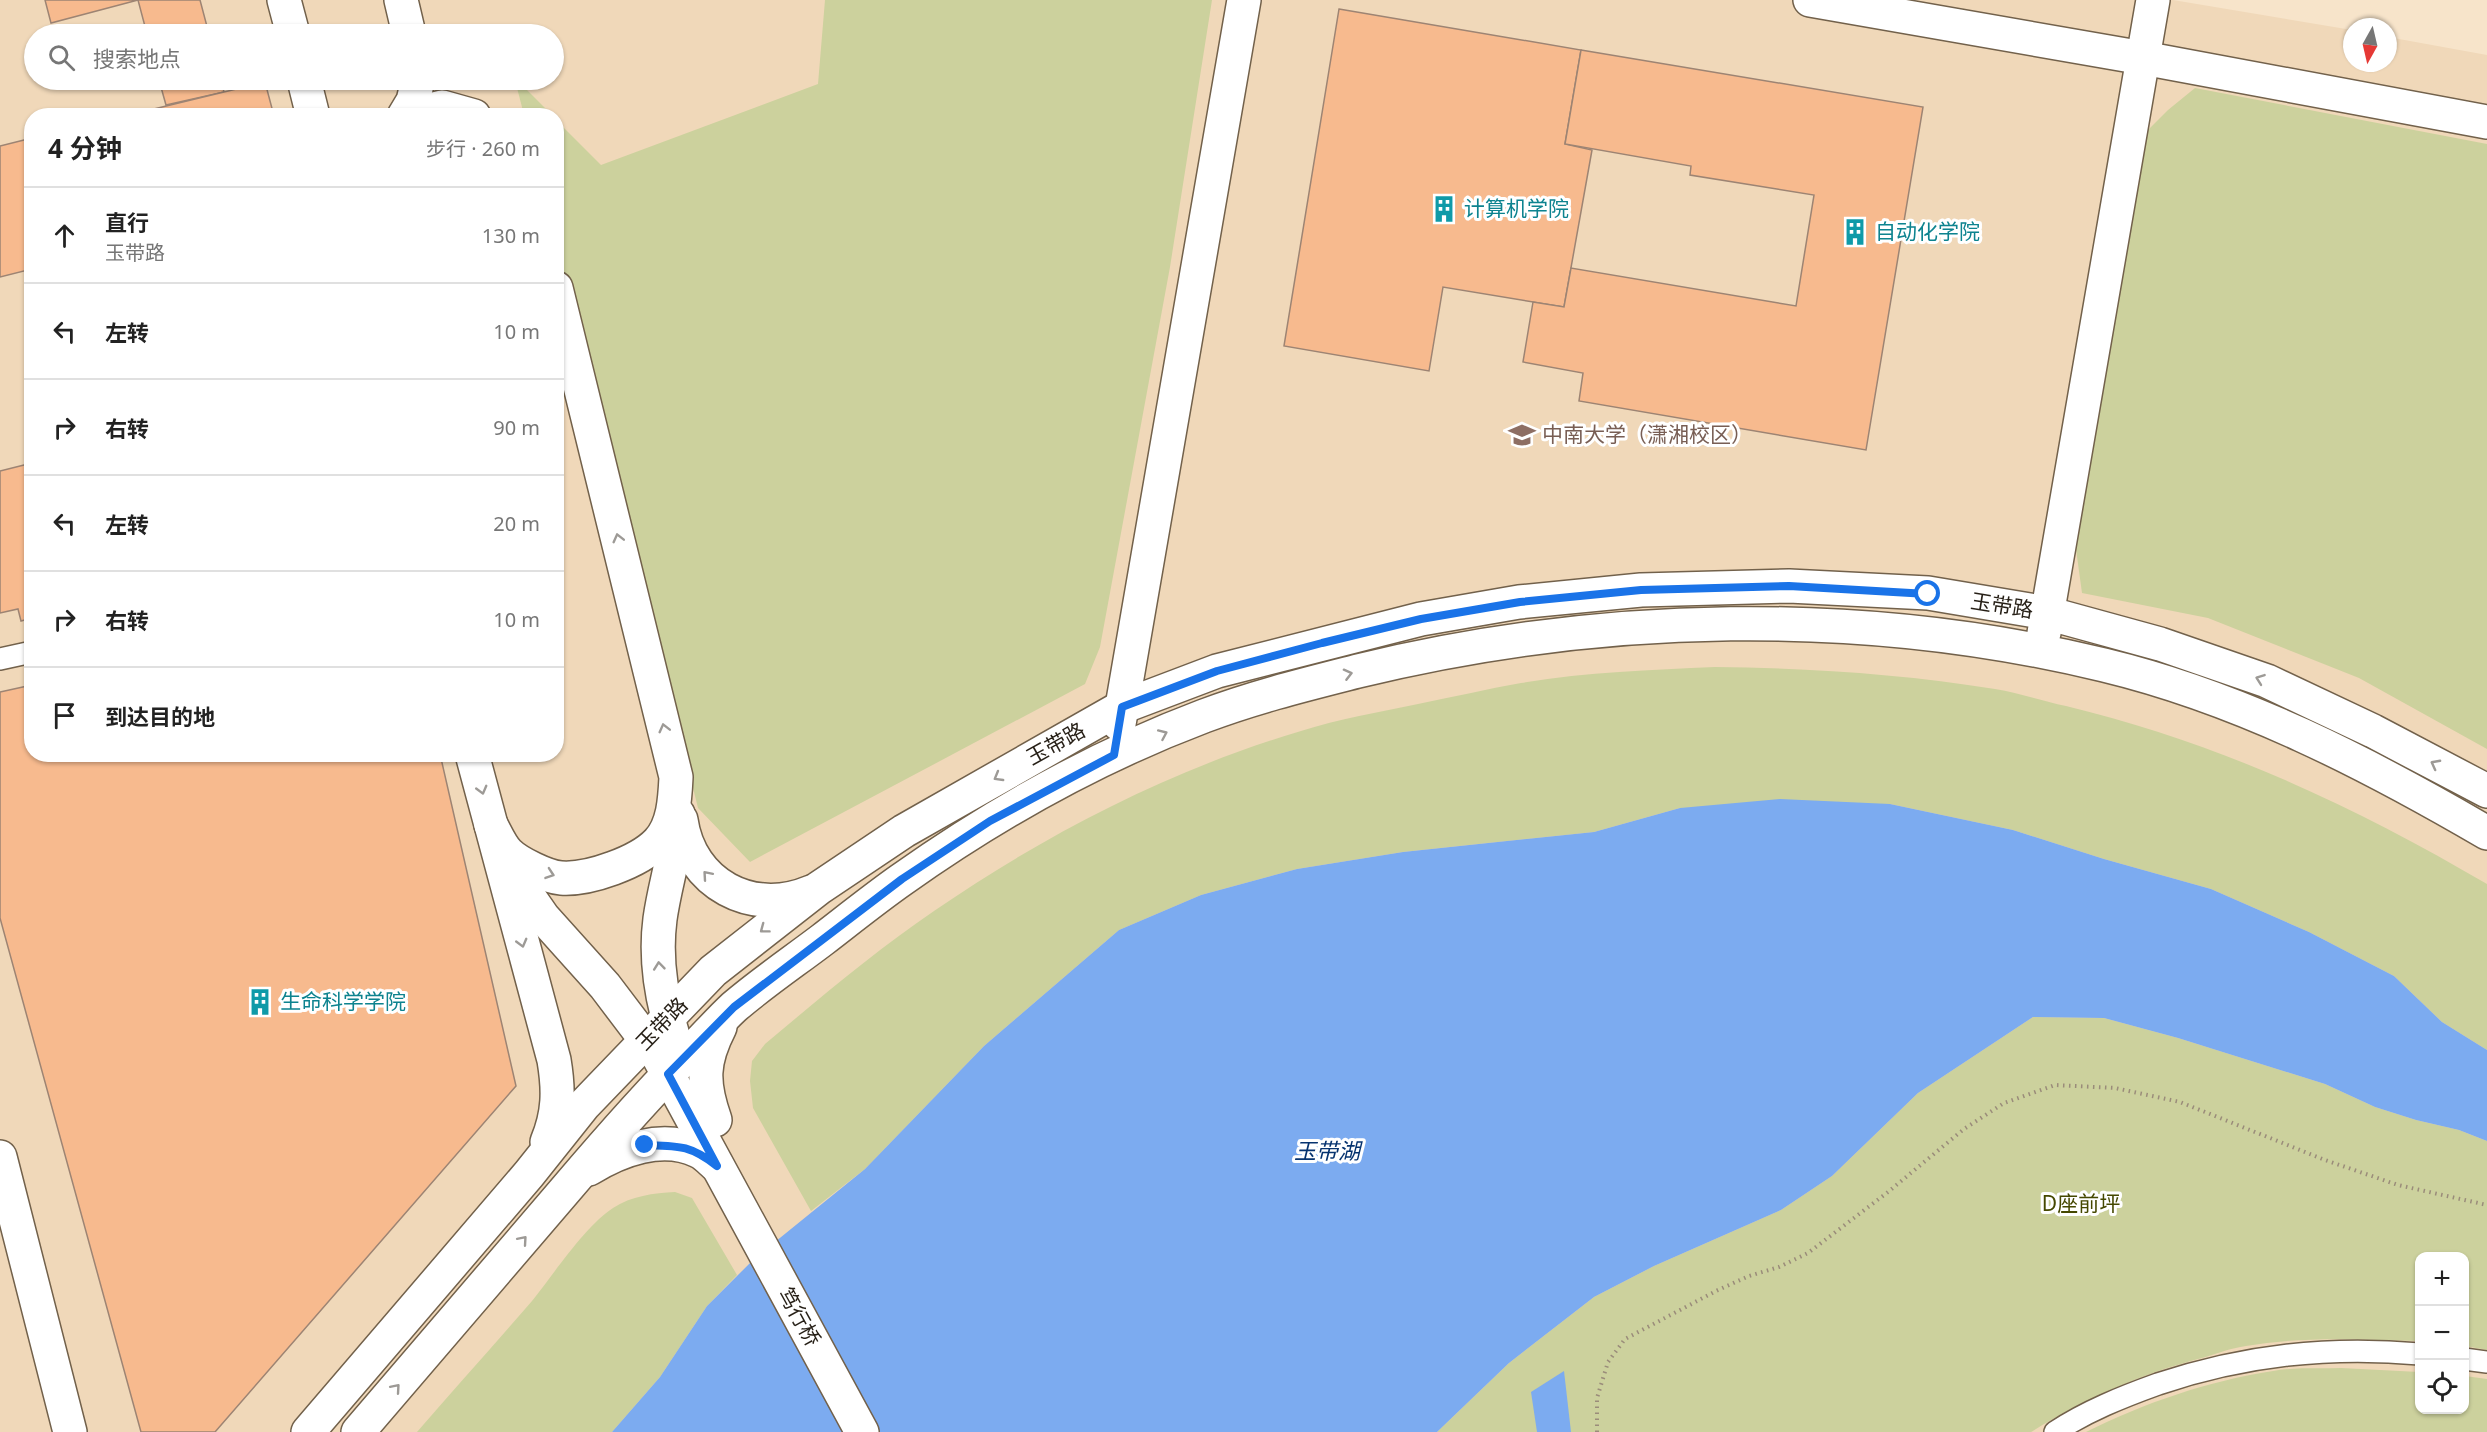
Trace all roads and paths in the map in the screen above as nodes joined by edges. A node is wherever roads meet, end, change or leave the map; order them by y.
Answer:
1 (284, 0) edge
2 (401, 0) edge
3 (1244, 0) edge
4 (1810, 0) edge
5 (2153, 0) edge
6 (290, 24) edge
7 (407, 24) edge
8 (2143, 58) junction
9 (417, 90) edge
10 (430, 90) edge
11 (409, 108) edge
12 (461, 108) edge
13 (2487, 122) edge
14 (564, 321) edge
15 (2047, 613) junction
16 (2041, 652) junction
17 (24, 654) edge
18 (0, 659) edge
19 (1122, 707) junction
20 (1114, 755) junction
21 (474, 762) edge
22 (676, 777) junction
23 (2487, 791) edge
24 (491, 825) junction
25 (2487, 833) edge
26 (819, 888) junction
27 (734, 1007) junction
28 (657, 1029) junction
29 (676, 1066) junction
30 (715, 1119) junction
31 (0, 1157) edge
32 (717, 1166) junction
33 (529, 1173) junction
34 (561, 1195) junction
35 (745, 1197) junction
36 (2487, 1205) edge
37 (2415, 1354) edge
38 (2469, 1360) edge
39 (2487, 1362) edge
40 (70, 1432) edge
41 (308, 1432) edge
42 (358, 1432) edge
43 (861, 1432) edge
44 (885, 1432) edge
45 (1597, 1432) edge
46 (2055, 1432) edge

1 - 6 street
2 - 7 street
3 - 19 street
4 - 8 street
5 - 8 street
8 - 13 street
8 - 15 street
9 - 11 street
10 - 12 lane
22 -> 14 street
15 - 16 street
15 - 19 street, 玉带路
23 -> 15 street, 玉带路
20 -> 16 street
16 - 25 street
17 - 18 lane
19 - 20 street
19 -> 26 street, 玉带路
20 - 27 street
21 -> 24 street
24 -> 22 street
26 -> 22 street
28 -> 22 street
24 - 28 street
24 -> 33 street
26 -> 28 street, 玉带路
27 - 29 street
27 - 30 street
28 - 29 street
28 - 33 street, 玉带路
29 - 30 street
29 - 32 street
29 - 34 street
30 - 35 street
31 - 40 street
32 - 34 street
32 - 35 street
33 - 41 street, 玉带路
42 -> 34 street
35 - 43 street, 笃行桥
35 - 44 street
36 - 45 path
37 - 46 lane
38 - 39 lane

